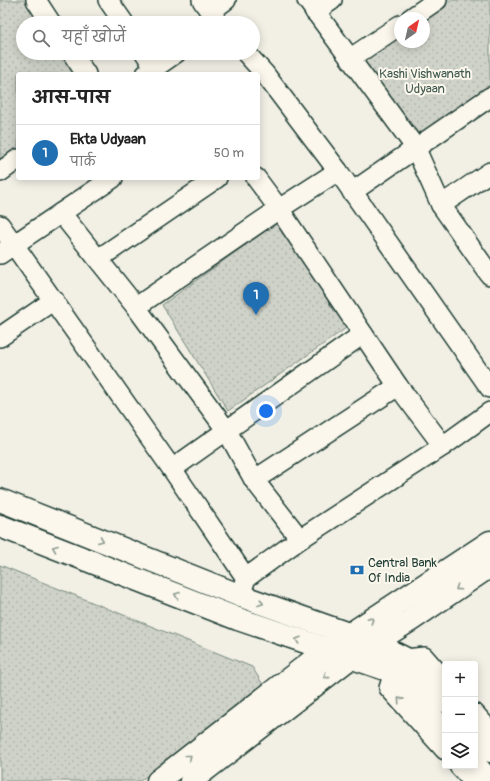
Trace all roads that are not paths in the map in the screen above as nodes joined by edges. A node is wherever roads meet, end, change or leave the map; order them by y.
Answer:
1 (36, 0) edge
2 (108, 0) edge
3 (226, 0) edge
4 (332, 0) edge
5 (437, 0) edge
6 (311, 6) edge
7 (210, 12) edge
8 (419, 12) edge
9 (46, 16) edge
10 (119, 16) edge
11 (394, 29) edge
12 (351, 58) junction
13 (77, 60) edge
14 (160, 60) edge
15 (251, 60) edge
16 (148, 65) edge
17 (85, 72) edge
18 (259, 72) edge
19 (261, 75) edge
20 (490, 97) edge
21 (416, 147) junction
22 (16, 160) edge
23 (338, 171) junction
24 (0, 172) edge
25 (490, 172) edge
26 (110, 180) edge
27 (214, 180) edge
28 (257, 180) edge
29 (352, 192) junction
30 (441, 205) junction
31 (279, 209) junction
32 (61, 213) junction
33 (0, 225) edge
34 (7, 249) edge
35 (483, 251) edge
36 (98, 260) junction
37 (490, 275) edge
38 (54, 300) junction
39 (136, 307) junction
40 (363, 334) junction
41 (0, 338) edge
42 (398, 386) junction
43 (490, 388) edge
44 (490, 412) edge
45 (227, 431) junction
46 (443, 446) junction
47 (172, 469) junction
48 (254, 480) junction
49 (0, 500) edge
50 (0, 526) edge
51 (300, 539) junction
52 (490, 542) edge
53 (490, 566) edge
54 (243, 587) junction
55 (348, 635) junction
56 (374, 643) junction
57 (326, 650) junction
58 (350, 658) junction
59 (400, 665) junction
60 (442, 678) edge
61 (442, 699) edge
62 (478, 717) edge
63 (442, 728) edge
64 (490, 731) edge
65 (478, 737) edge
66 (442, 747) edge
67 (490, 751) edge
68 (478, 768) edge
69 (463, 769) edge
70 (158, 781) edge
71 (191, 781) edge
72 (473, 781) edge
73 (490, 781) edge

1 - 9 street
2 - 10 street
3 - 7 street
4 - 6 street
5 - 8 street
6 - 12 street
11 - 12 street
12 - 21 street
13 - 17 street
14 - 16 street
15 - 18 street
19 - 23 street
20 - 21 street
21 - 29 street
21 - 30 street
22 - 24 street
23 - 29 street
23 - 31 street
25 - 30 street
26 - 32 street
27 - 36 street
28 - 31 street
29 - 43 street
30 - 35 street
31 - 39 street
31 - 40 street
32 - 34 street
32 - 36 street
33 - 34 street
34 - 38 street
35 - 37 street
36 - 39 street
38 - 41 street
38 - 47 street
39 - 45 street
40 - 42 street
40 - 45 street
42 - 46 street
42 - 48 street
44 - 46 street
45 - 47 street
45 - 48 street
46 - 51 street
47 - 54 street
48 - 51 street
49 -> 54 main road
57 -> 50 main road
51 - 54 street
55 -> 52 main road
53 -> 56 main road
54 -> 55 main road
55 - 56 main road
55 - 57 main road
56 - 58 main road
56 - 59 main road
57 - 58 main road
70 -> 57 main road
58 - 59 main road
58 -> 71 main road
59 - 60 street
59 - 61 main road
59 - 63 main road
66 -> 59 street
62 - 64 street
65 - 67 main road
68 - 73 main road
69 - 72 street

